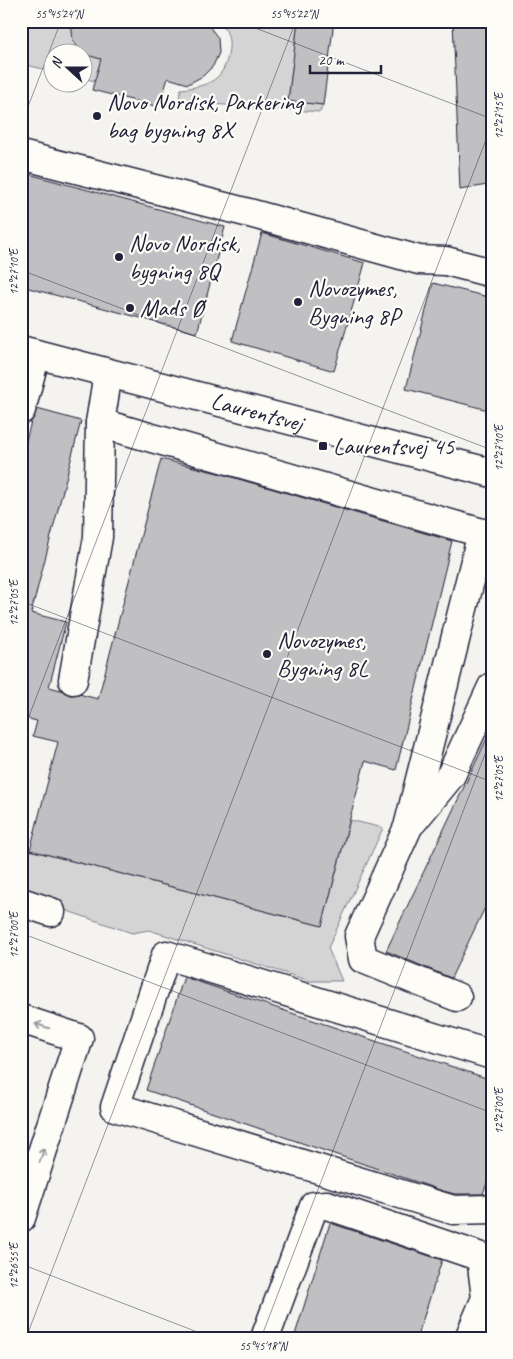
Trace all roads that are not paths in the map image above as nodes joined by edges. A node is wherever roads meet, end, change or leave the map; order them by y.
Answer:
1 (21, 155) edge
2 (492, 273) edge
3 (29, 352) edge
4 (108, 373) junction
5 (21, 410) edge
6 (100, 423) junction
7 (492, 473) edge
8 (487, 533) edge
9 (73, 680) dead end
10 (492, 687) edge
11 (408, 827) junction
12 (21, 902) edge
13 (51, 912) dead end
14 (457, 996) dead end
15 (21, 1019) edge
16 (492, 1055) edge
17 (411, 1198) junction
18 (492, 1209) edge
19 (21, 1218) edge
20 (412, 1234) junction
21 (488, 1279) edge
22 (265, 1338) edge
23 (469, 1338) edge

1 - 2 street
3 - 4 street, Laurentsvej
3 - 5 street
4 - 6 street
4 - 7 street, Laurentsvej
6 - 8 street
6 - 9 street
8 - 11 street
10 - 11 street
11 - 14 street
12 - 13 street
19 -> 15 street
16 - 17 street
17 - 18 street
17 - 20 street
20 - 21 street
20 - 22 street
21 - 23 street

